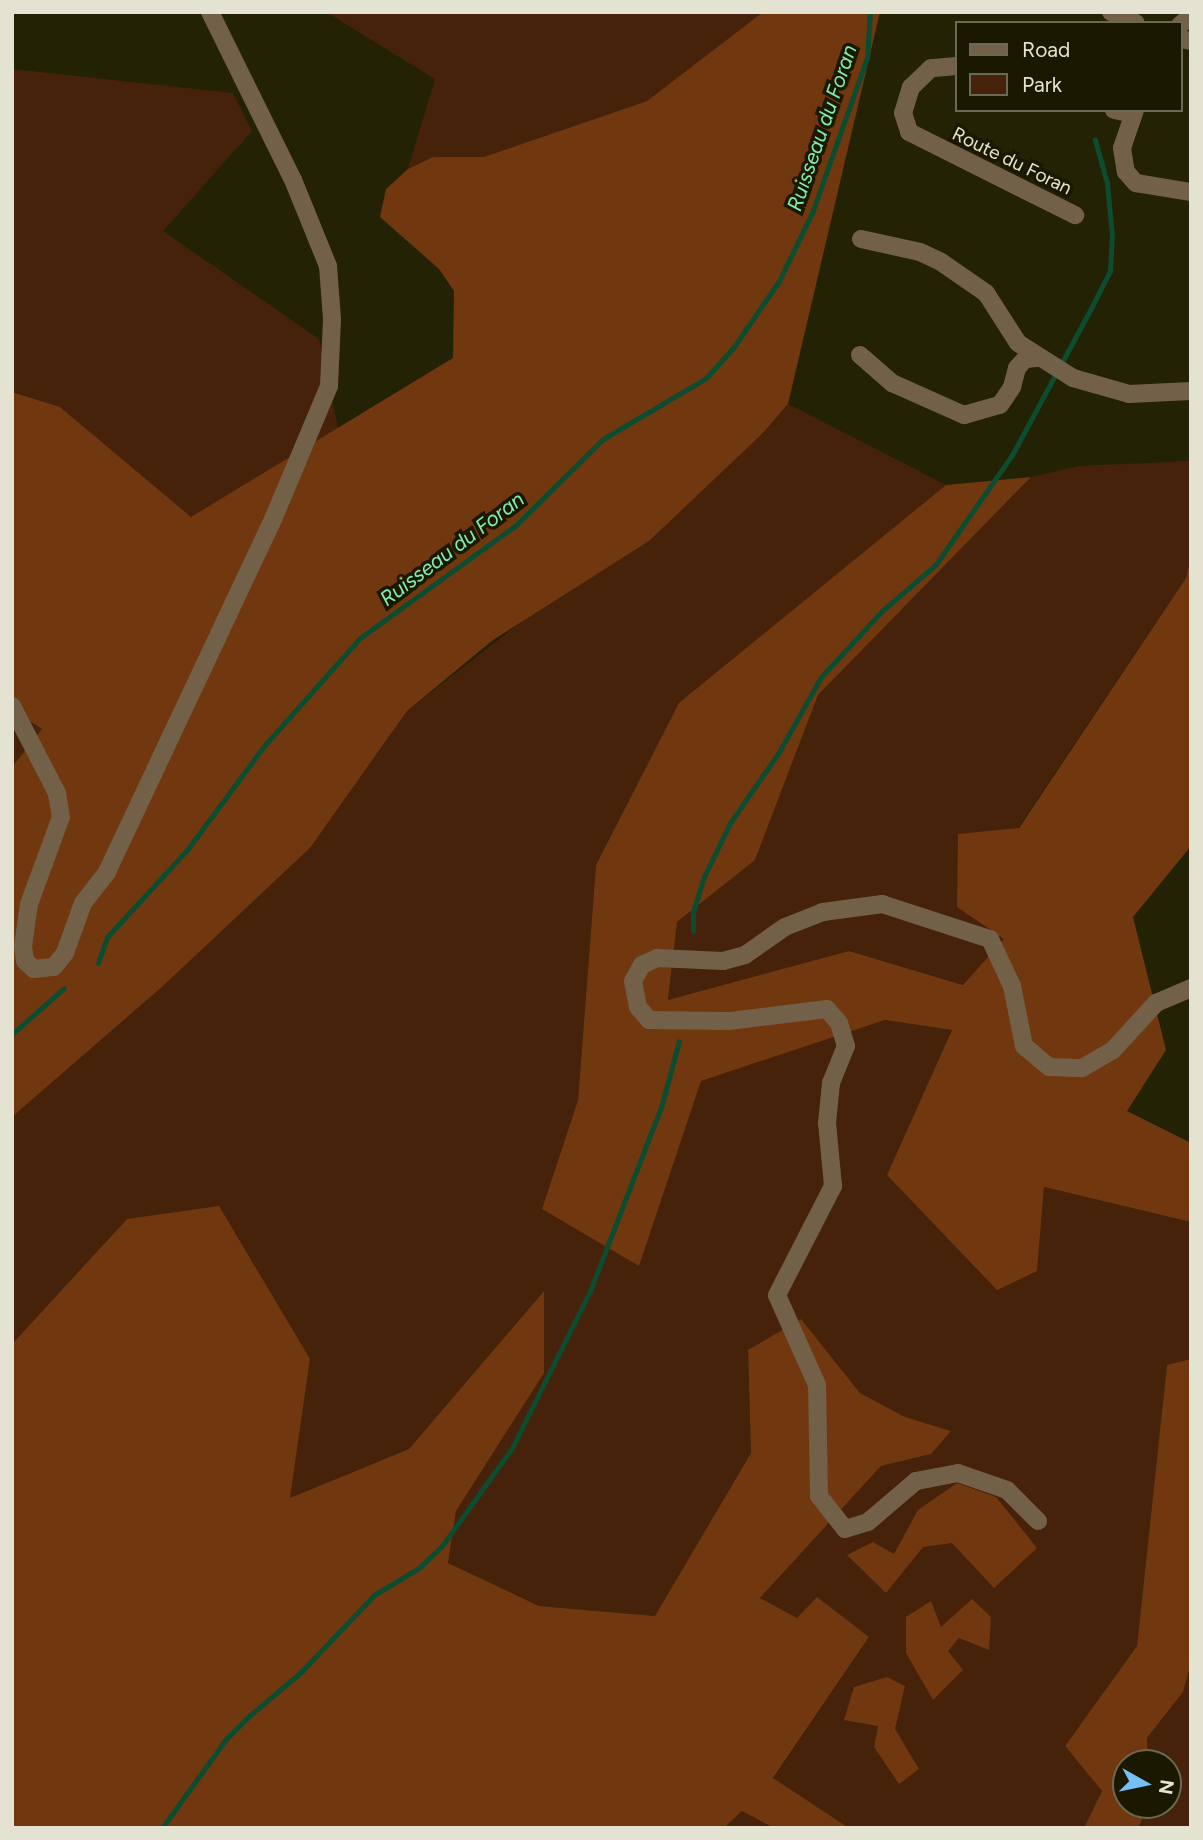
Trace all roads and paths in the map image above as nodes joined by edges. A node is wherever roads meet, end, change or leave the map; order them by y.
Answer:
1 (210, 12) edge
2 (1111, 12) edge
3 (1131, 21) edge
4 (954, 66) edge
5 (1135, 112) edge
6 (1191, 192) edge
7 (1075, 215) dead end
8 (861, 239) dead end
9 (860, 355) dead end
10 (1044, 361) junction
11 (1191, 391) edge
12 (12, 706) edge
13 (1191, 988) edge
14 (1038, 1521) dead end

1 - 12 street
2 - 3 street
4 - 7 street, Route du Foran
5 - 6 street
8 - 10 street
9 - 10 street
10 - 11 street
13 - 14 street

